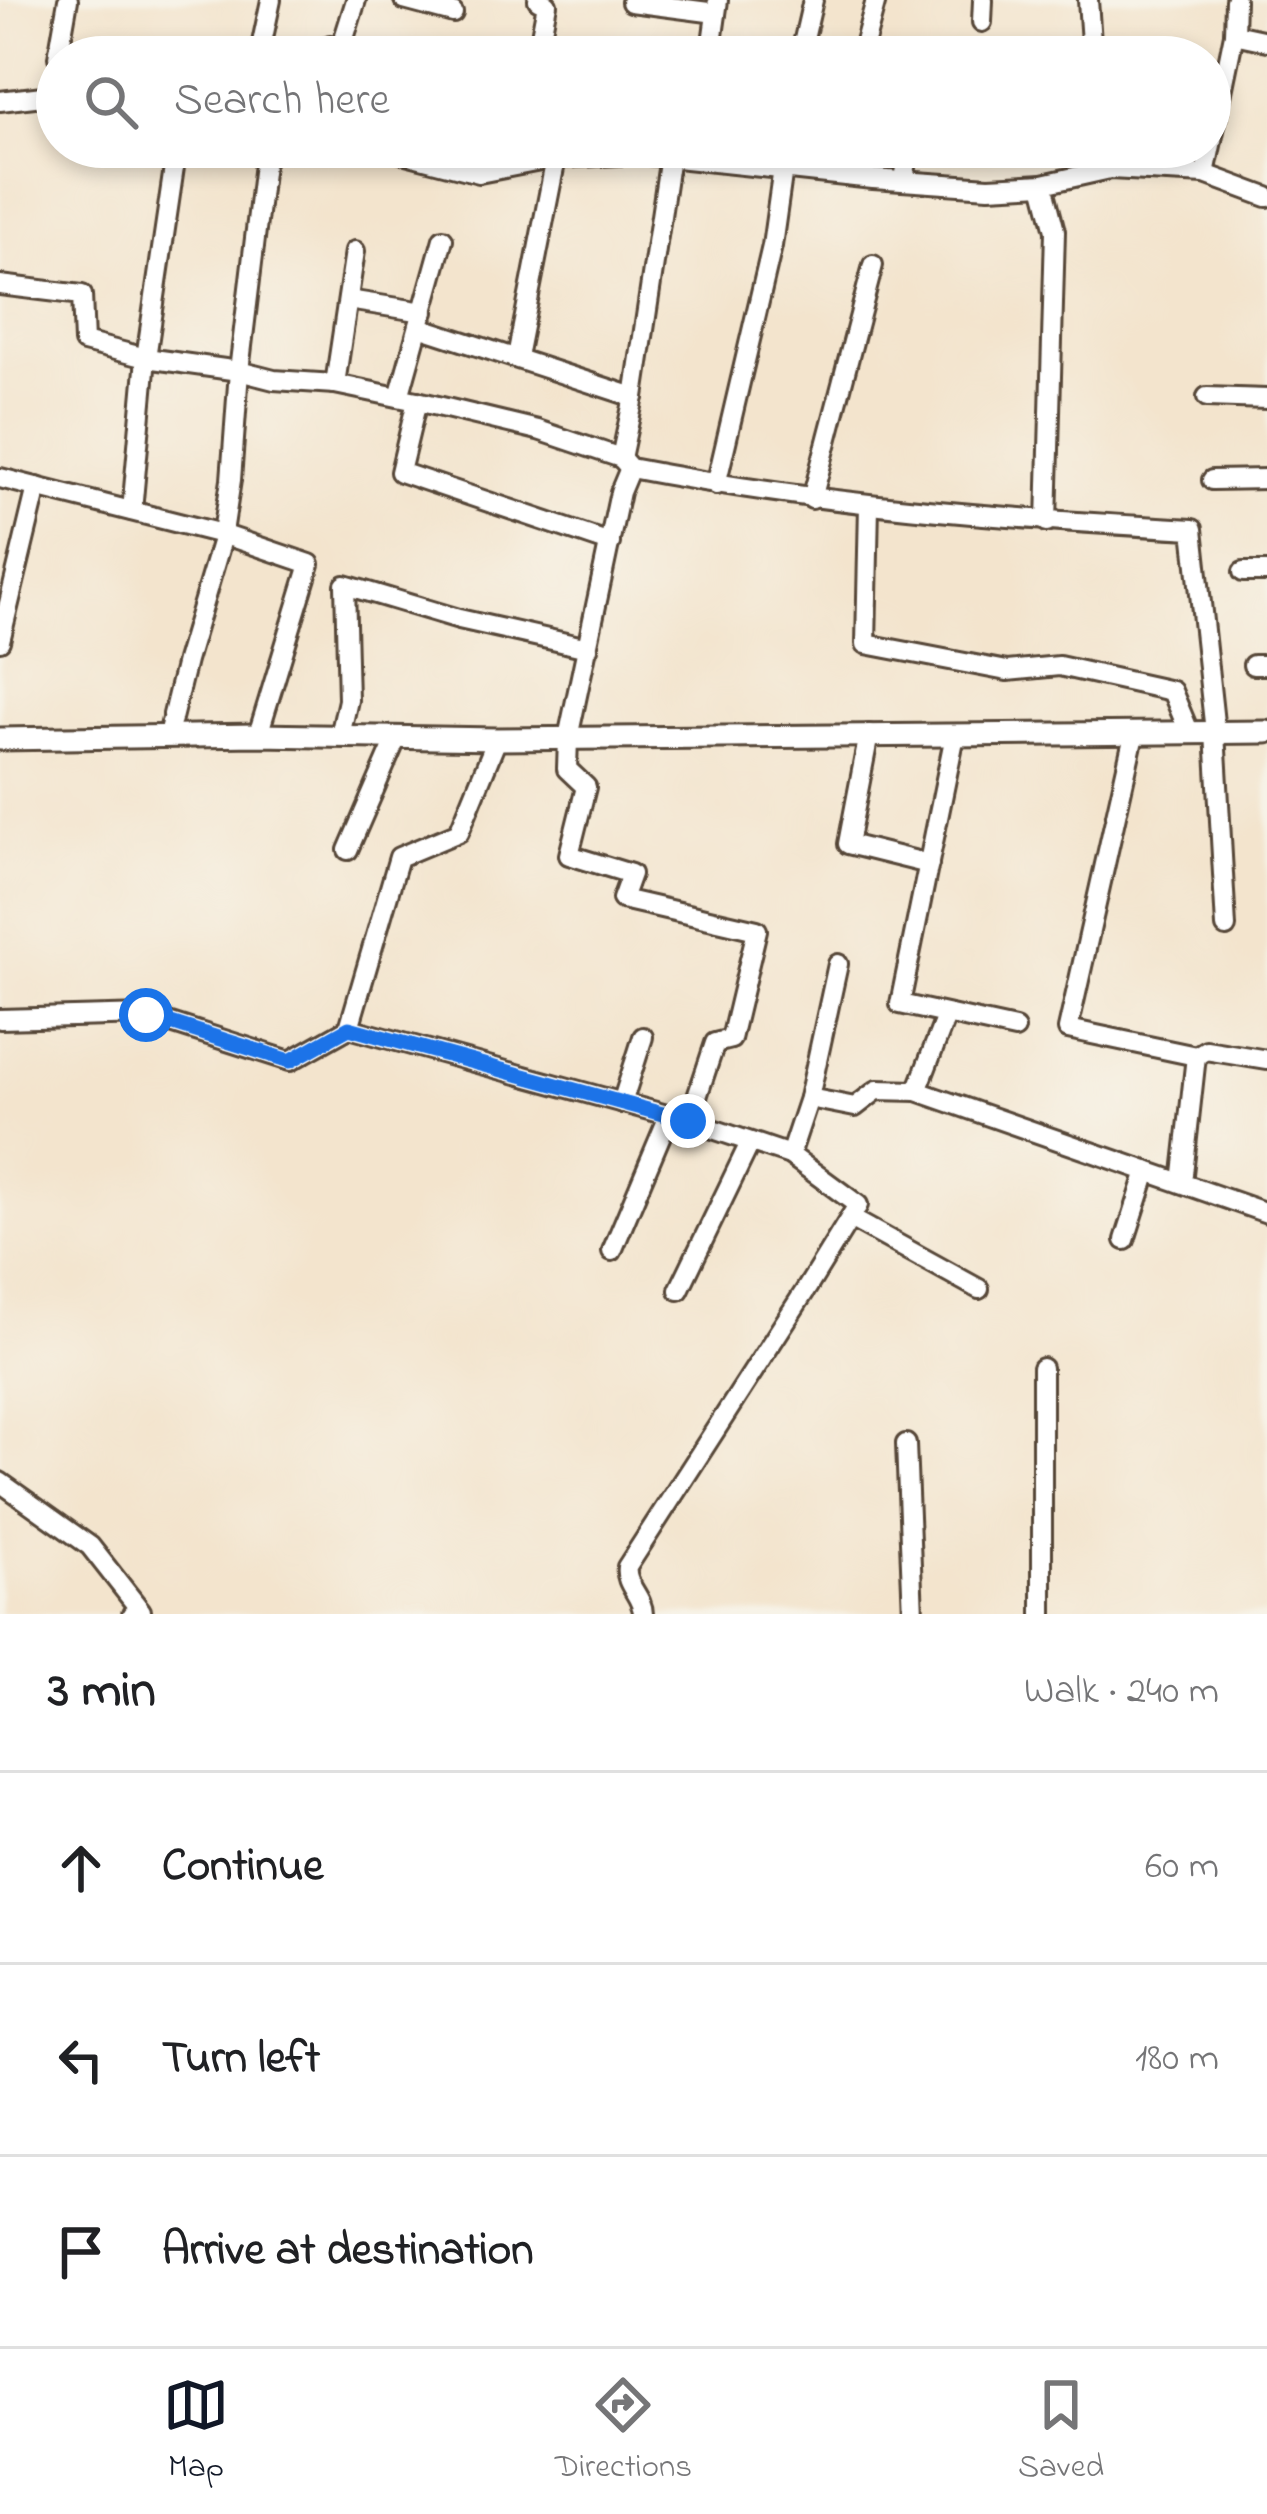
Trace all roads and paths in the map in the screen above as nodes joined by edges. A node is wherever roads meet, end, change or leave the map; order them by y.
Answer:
1 (68, 0) edge
2 (271, 0) edge
3 (356, 0) edge
4 (404, 0) edge
5 (538, 0) edge
6 (813, 0) edge
7 (876, 0) edge
8 (982, 0) edge
9 (1088, 0) edge
10 (1235, 0) edge
11 (717, 6) edge
12 (630, 8) edge
13 (453, 13) dead end
14 (982, 22) dead end
15 (1234, 34) junction
16 (62, 36) edge
17 (263, 36) edge
18 (341, 36) edge
19 (542, 36) edge
20 (713, 36) edge
21 (805, 36) edge
22 (867, 36) edge
23 (1091, 36) edge
24 (1267, 40) edge
25 (1231, 48) edge
26 (36, 86) edge
27 (0, 101) edge
28 (174, 168) edge
29 (263, 168) edge
30 (460, 168) edge
31 (490, 168) edge
32 (554, 168) edge
33 (668, 168) edge
34 (782, 168) joint
35 (835, 168) edge
36 (906, 168) edge
37 (1206, 168) edge
38 (1110, 169) joint
39 (834, 173) junction
40 (1205, 174) junction
41 (904, 181) junction
42 (1043, 184) junction
43 (1267, 196) edge
44 (443, 238) dead end
45 (355, 251) dead end
46 (873, 265) dead end
47 (0, 285) edge
48 (348, 299) junction
49 (421, 320) junction
50 (517, 357) junction
51 (146, 358) junction
52 (239, 371) junction
53 (335, 384) junction
54 (634, 397) junction
55 (1208, 398) dead end
56 (408, 399) junction
57 (1267, 399) edge
58 (626, 463) junction
59 (0, 478) edge
60 (1267, 479) edge
61 (1212, 480) dead end
62 (716, 485) junction
63 (37, 487) junction
64 (812, 499) junction
65 (869, 505) junction
66 (132, 511) junction
67 (1047, 521) junction
68 (222, 534) junction
69 (610, 543) junction
70 (1243, 572) dead end
71 (1267, 572) edge
72 (0, 641) edge
73 (588, 648) junction
74 (1215, 732) junction
75 (1267, 732) edge
76 (869, 734) junction
77 (1190, 734) junction
78 (168, 735) junction
79 (258, 735) junction
80 (955, 735) junction
81 (1134, 735) junction
82 (340, 736) junction
83 (397, 737) junction
84 (568, 738) junction
85 (0, 739) edge
86 (497, 740) junction
87 (348, 850) dead end
88 (928, 864) junction
89 (1226, 927) dead end
90 (838, 964) dead end
91 (946, 1016) junction
92 (0, 1019) edge
93 (349, 1028) junction
94 (1016, 1029) dead end
95 (643, 1037) dead end
96 (1196, 1056) junction
97 (1267, 1060) edge
98 (917, 1091) junction
99 (808, 1098) junction
100 (622, 1103) junction
101 (679, 1118) junction
102 (750, 1143) junction
103 (790, 1155) junction
104 (1147, 1172) junction
105 (1182, 1184) junction
106 (1267, 1213) edge
107 (850, 1217) junction
108 (1125, 1240) dead end
109 (612, 1252) dead end
110 (979, 1289) dead end
111 (679, 1290) dead end
112 (1042, 1369) dead end
113 (906, 1444) dead end
114 (0, 1482) edge
115 (139, 1613) edge
116 (643, 1614) edge
117 (913, 1614) edge
118 (1042, 1614) edge

1 - 16 street
2 - 17 street
3 - 18 street
4 - 13 street
5 - 19 street
6 - 21 street
7 - 22 street
8 - 14 street
9 - 23 street
10 - 15 street
11 - 12 street
11 - 20 street
15 - 24 street
15 - 25 street
26 - 27 street
28 - 51 street
29 - 52 street
30 - 31 street
32 - 50 street
33 - 54 street
34 - 39 street
34 - 62 street
35 - 39 street
36 - 41 street
37 - 40 street
38 - 40 street
38 - 42 street
39 - 41 street
40 - 43 street
41 - 42 street
42 - 67 street
44 - 49 street
45 - 48 street
46 - 64 street
47 - 51 street
48 - 49 street
48 - 53 street
49 - 50 street
49 - 56 street
50 - 54 street
51 - 52 street
51 - 66 street
52 - 53 street
52 - 68 street
53 - 56 street
54 - 58 street
55 - 57 street
56 - 58 street
56 - 69 street
58 - 62 street
58 - 69 street
59 - 63 street
60 - 61 street
62 - 64 street
63 - 66 street
63 - 72 street
64 - 65 street
65 - 67 street
65 - 77 street
66 - 68 street
67 - 74 street
68 - 78 street
68 - 79 street
69 - 73 street
70 - 71 street
73 - 82 street
73 - 84 street
74 - 75 street
74 - 77 street
74 - 89 street
76 - 80 street
76 - 84 street
76 - 88 street
77 - 81 street
78 - 79 street
78 - 85 street
79 - 82 street
80 - 81 street
80 - 88 street
81 - 96 street
82 - 83 street
83 - 86 street
83 - 87 street
84 - 86 street
84 - 101 street
86 - 93 street
88 - 91 street
90 - 99 street
91 - 94 street
91 - 98 street
92 - 93 street
93 - 100 street
95 - 100 street
96 - 97 street
96 - 105 street
98 - 99 street
98 - 104 street
99 - 103 street
100 - 101 street
101 - 102 street
101 - 109 street
102 - 103 street
102 - 111 street
103 - 107 street
104 - 105 street
104 - 108 street
105 - 106 street
107 - 110 street
107 - 116 street
112 - 118 street
113 - 117 street
114 - 115 street

